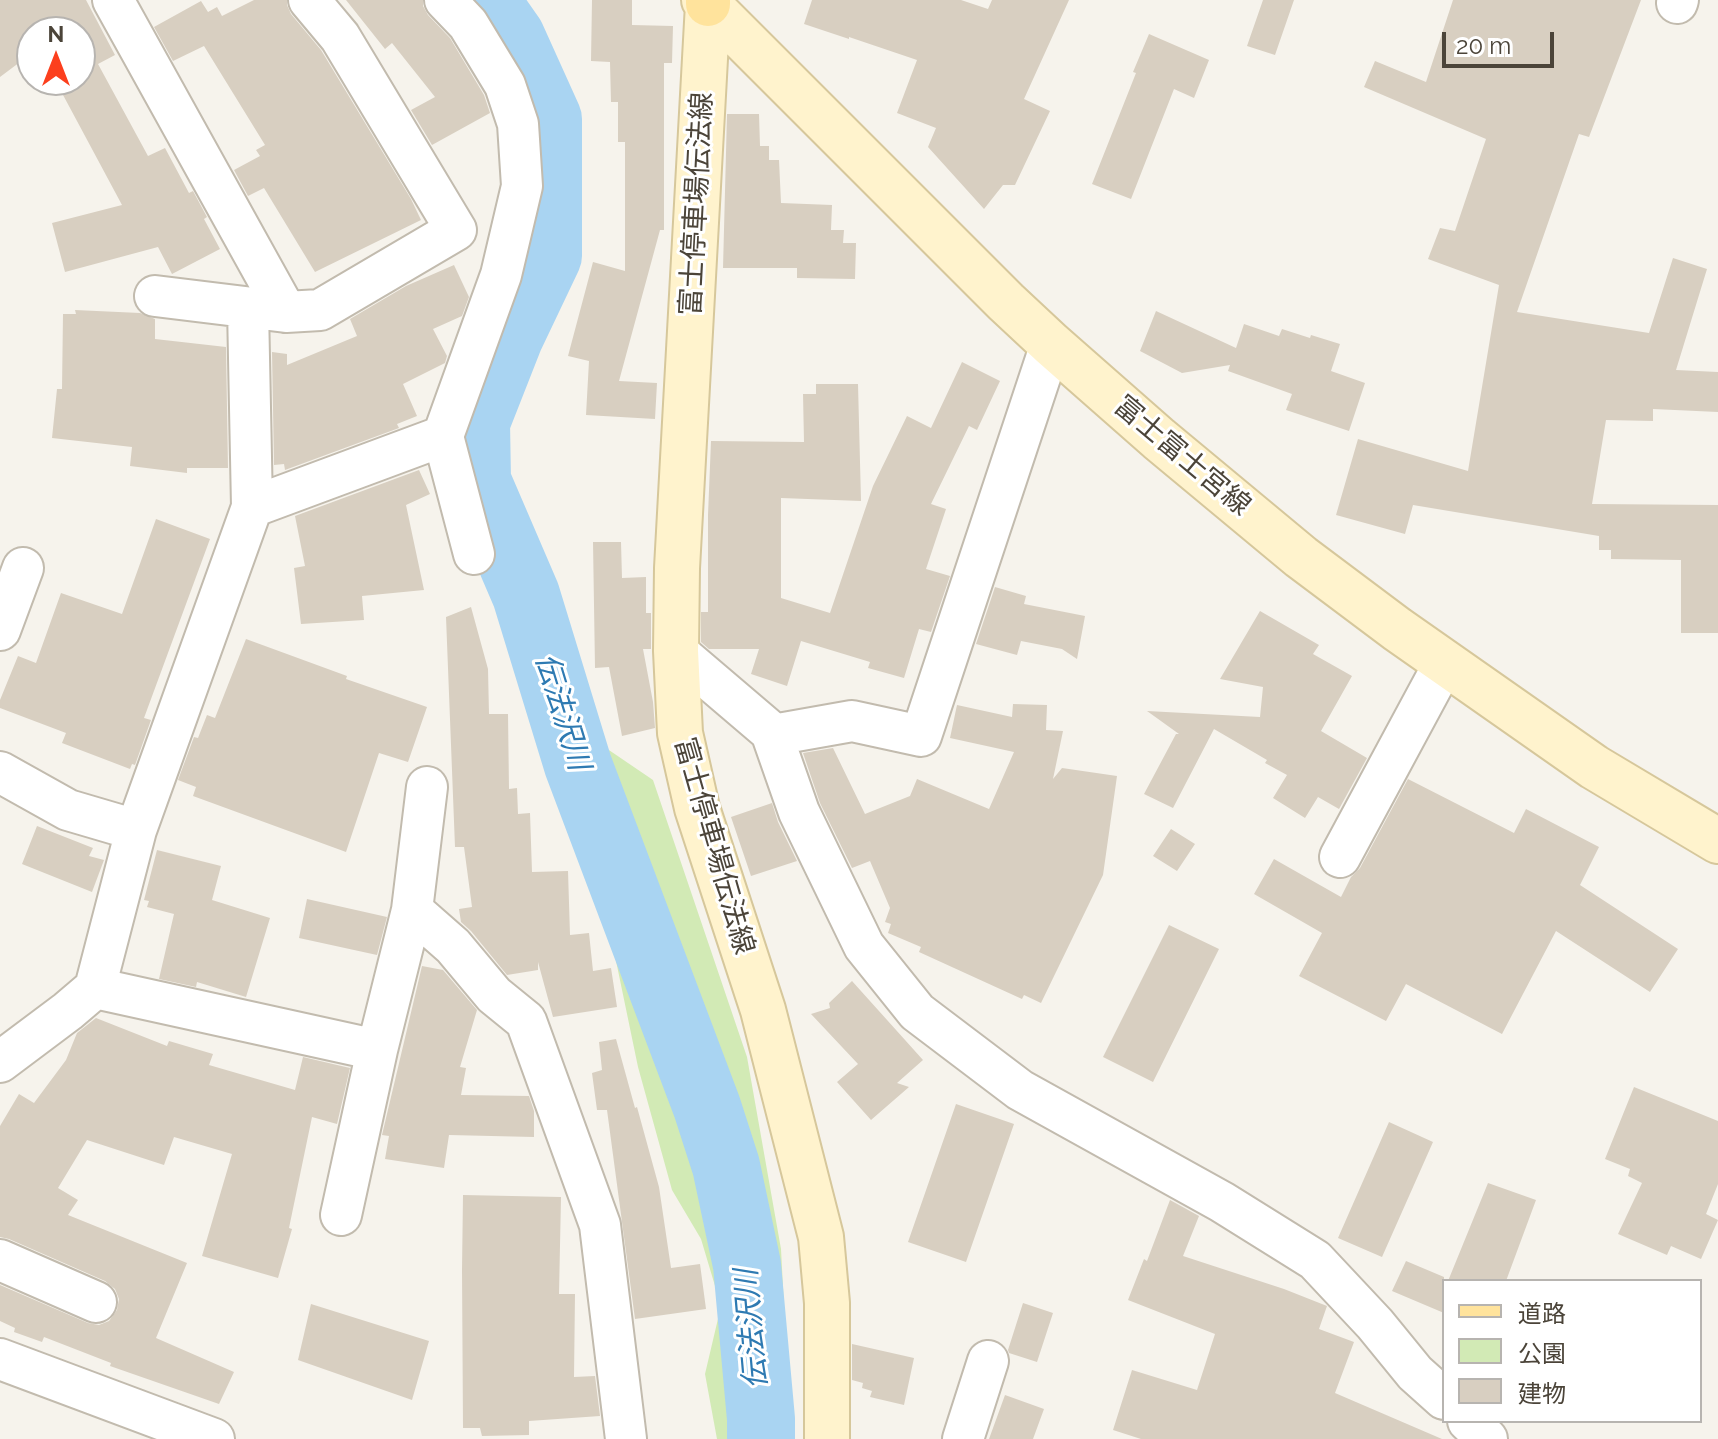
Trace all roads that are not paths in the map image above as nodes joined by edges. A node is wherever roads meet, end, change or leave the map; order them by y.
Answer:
1 (113, 0) edge
2 (309, 0) edge
3 (445, 0) edge
4 (706, 1) edge
5 (155, 296) dead end
6 (267, 310) junction
7 (1051, 344) junction
8 (443, 436) junction
9 (252, 507) junction
10 (474, 554) dead end
11 (23, 568) dead end
12 (0, 630) edge
13 (676, 651) junction
14 (1445, 662) junction
15 (773, 735) junction
16 (0, 772) edge
17 (427, 787) dead end
18 (136, 830) junction
19 (1718, 841) edge
20 (1340, 857) dead end
21 (412, 910) junction
22 (95, 988) junction
23 (377, 1050) junction
24 (0, 1062) edge
25 (341, 1215) dead end
26 (0, 1260) edge
27 (96, 1302) dead end
28 (0, 1359) edge
29 (988, 1361) dead end
30 (1442, 1397) edge
31 (1470, 1423) edge
32 (214, 1439) edge
33 (626, 1439) edge
34 (827, 1439) edge
35 (963, 1439) edge
36 (1487, 1439) edge

1 - 6 street
2 - 6 street
3 - 8 street
4 - 7 main road, 富士富士宮線
4 - 13 main road, 富士停車場伝法線
5 - 6 street
6 - 9 street
7 - 14 main road, 富士富士宮線
7 - 15 street
8 - 9 street
8 - 10 street
9 - 18 street
11 - 12 street
13 - 15 street
13 - 34 main road, 富士停車場伝法線
14 - 19 main road, 富士富士宮線
14 - 20 street
15 - 30 street
16 - 18 street
17 - 21 street
18 - 22 street
21 - 23 street
21 - 33 street
22 - 23 street
22 - 24 street
23 - 25 street
26 - 27 street
28 - 32 street
29 - 35 street
31 - 36 street

